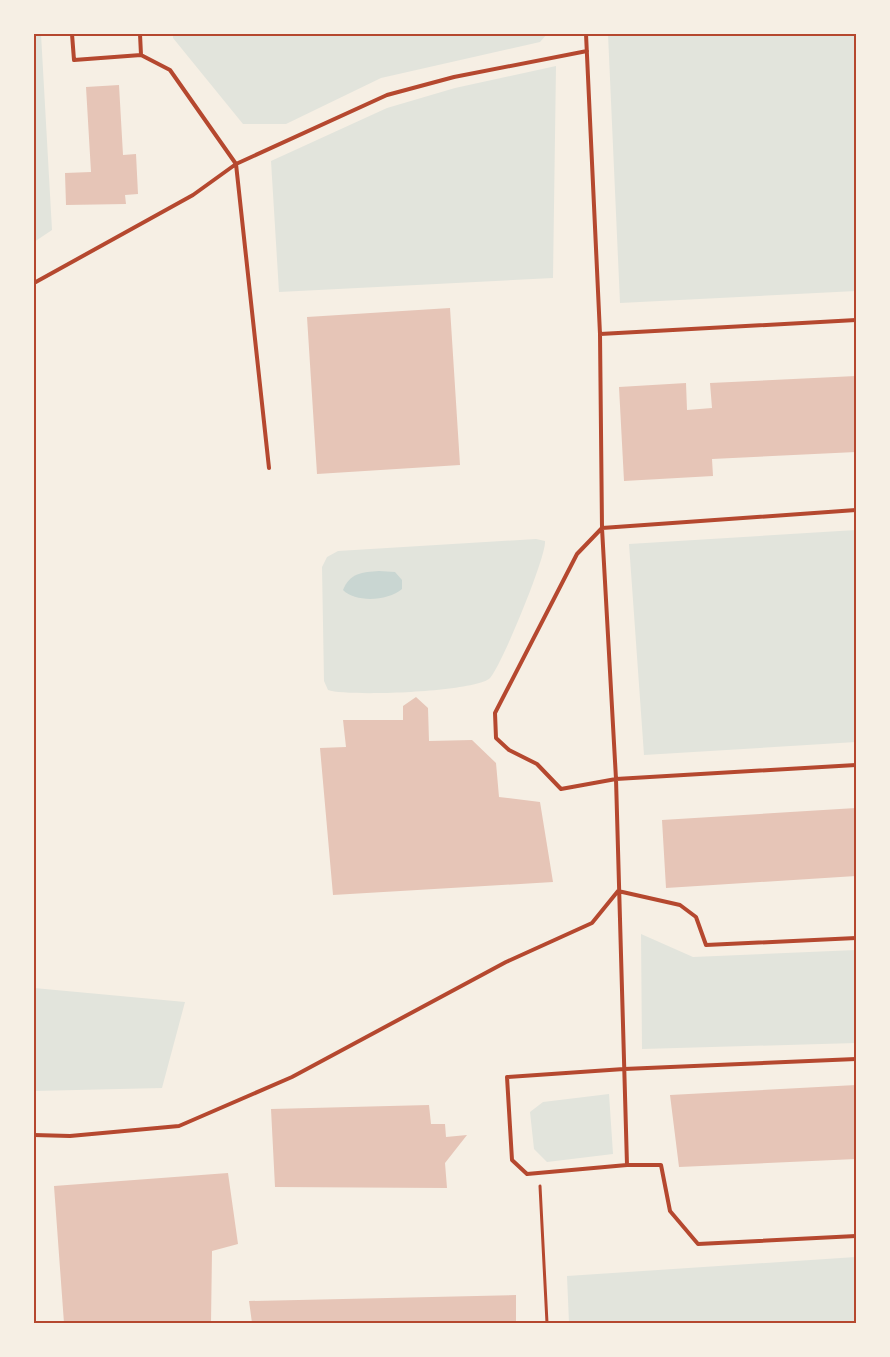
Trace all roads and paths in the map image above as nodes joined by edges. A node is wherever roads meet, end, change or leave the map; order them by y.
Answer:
1 (72, 34) edge
2 (140, 34) edge
3 (586, 34) edge
4 (587, 51) junction
5 (141, 55) junction
6 (236, 164) junction
7 (34, 283) edge
8 (856, 320) edge
9 (600, 334) junction
10 (269, 468) dead end
11 (856, 510) edge
12 (602, 528) junction
13 (856, 764) edge
14 (616, 779) junction
15 (618, 891) junction
16 (856, 938) edge
17 (856, 1059) edge
18 (624, 1069) junction
19 (34, 1135) edge
20 (627, 1165) junction
21 (540, 1173) junction
22 (856, 1236) edge
23 (547, 1323) edge

1 - 5 lane
2 - 5 lane
3 - 4 lane
4 - 6 lane
4 - 9 lane
5 - 6 lane
6 - 7 lane
6 - 10 lane
8 - 9 lane
9 - 12 lane
11 - 12 lane
12 - 14 lane
12 - 14 lane
13 - 14 lane
14 - 15 lane
15 - 16 lane
15 - 18 lane
15 - 19 lane
17 - 18 lane
18 - 20 lane
18 - 21 lane
20 - 21 lane
20 - 22 lane
21 - 23 path

